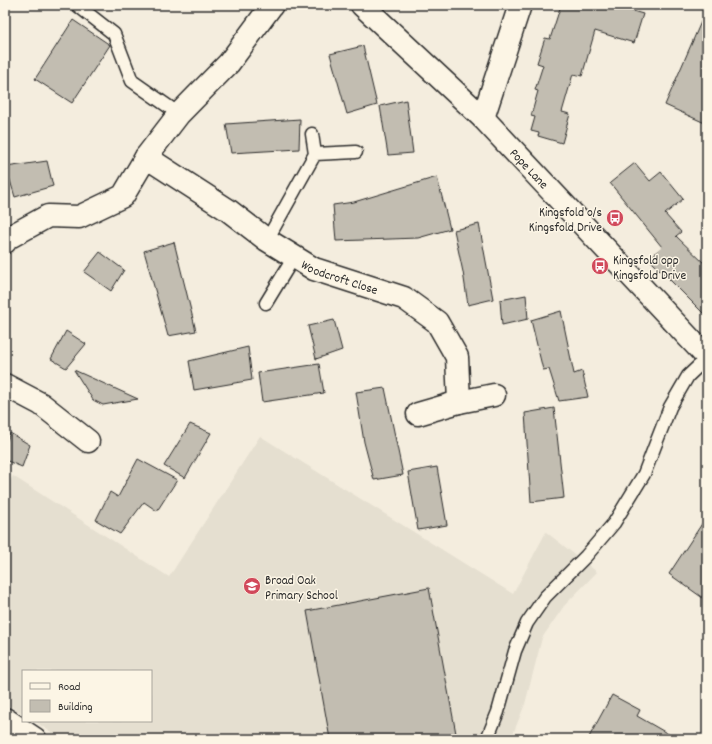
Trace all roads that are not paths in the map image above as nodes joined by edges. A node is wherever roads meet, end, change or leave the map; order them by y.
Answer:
1 (78, 5) edge
2 (272, 5) edge
3 (362, 5) edge
4 (520, 5) edge
5 (179, 114) junction
6 (483, 118) junction
7 (312, 134) dead end
8 (356, 152) dead end
9 (315, 154) junction
10 (146, 157) junction
11 (5, 240) edge
12 (267, 240) junction
13 (294, 257) junction
14 (266, 303) dead end
15 (707, 357) edge
16 (5, 385) edge
17 (494, 395) dead end
18 (459, 402) junction
19 (418, 414) dead end
20 (88, 441) dead end
21 (5, 719) edge
22 (35, 739) edge
23 (487, 739) edge

1 - 5 lane
2 - 5 street
3 - 6 street, Pope Lane
4 - 6 street
5 - 10 street
6 - 15 street, Pope Lane
7 - 9 lane
8 - 9 lane
9 - 12 lane
10 - 11 street
10 - 12 street, Woodcroft Close
12 - 13 street, Woodcroft Close
13 - 14 lane
13 - 18 street, Woodcroft Close
15 - 23 lane
16 - 20 street
17 - 18 street
18 - 19 street
21 - 22 street

